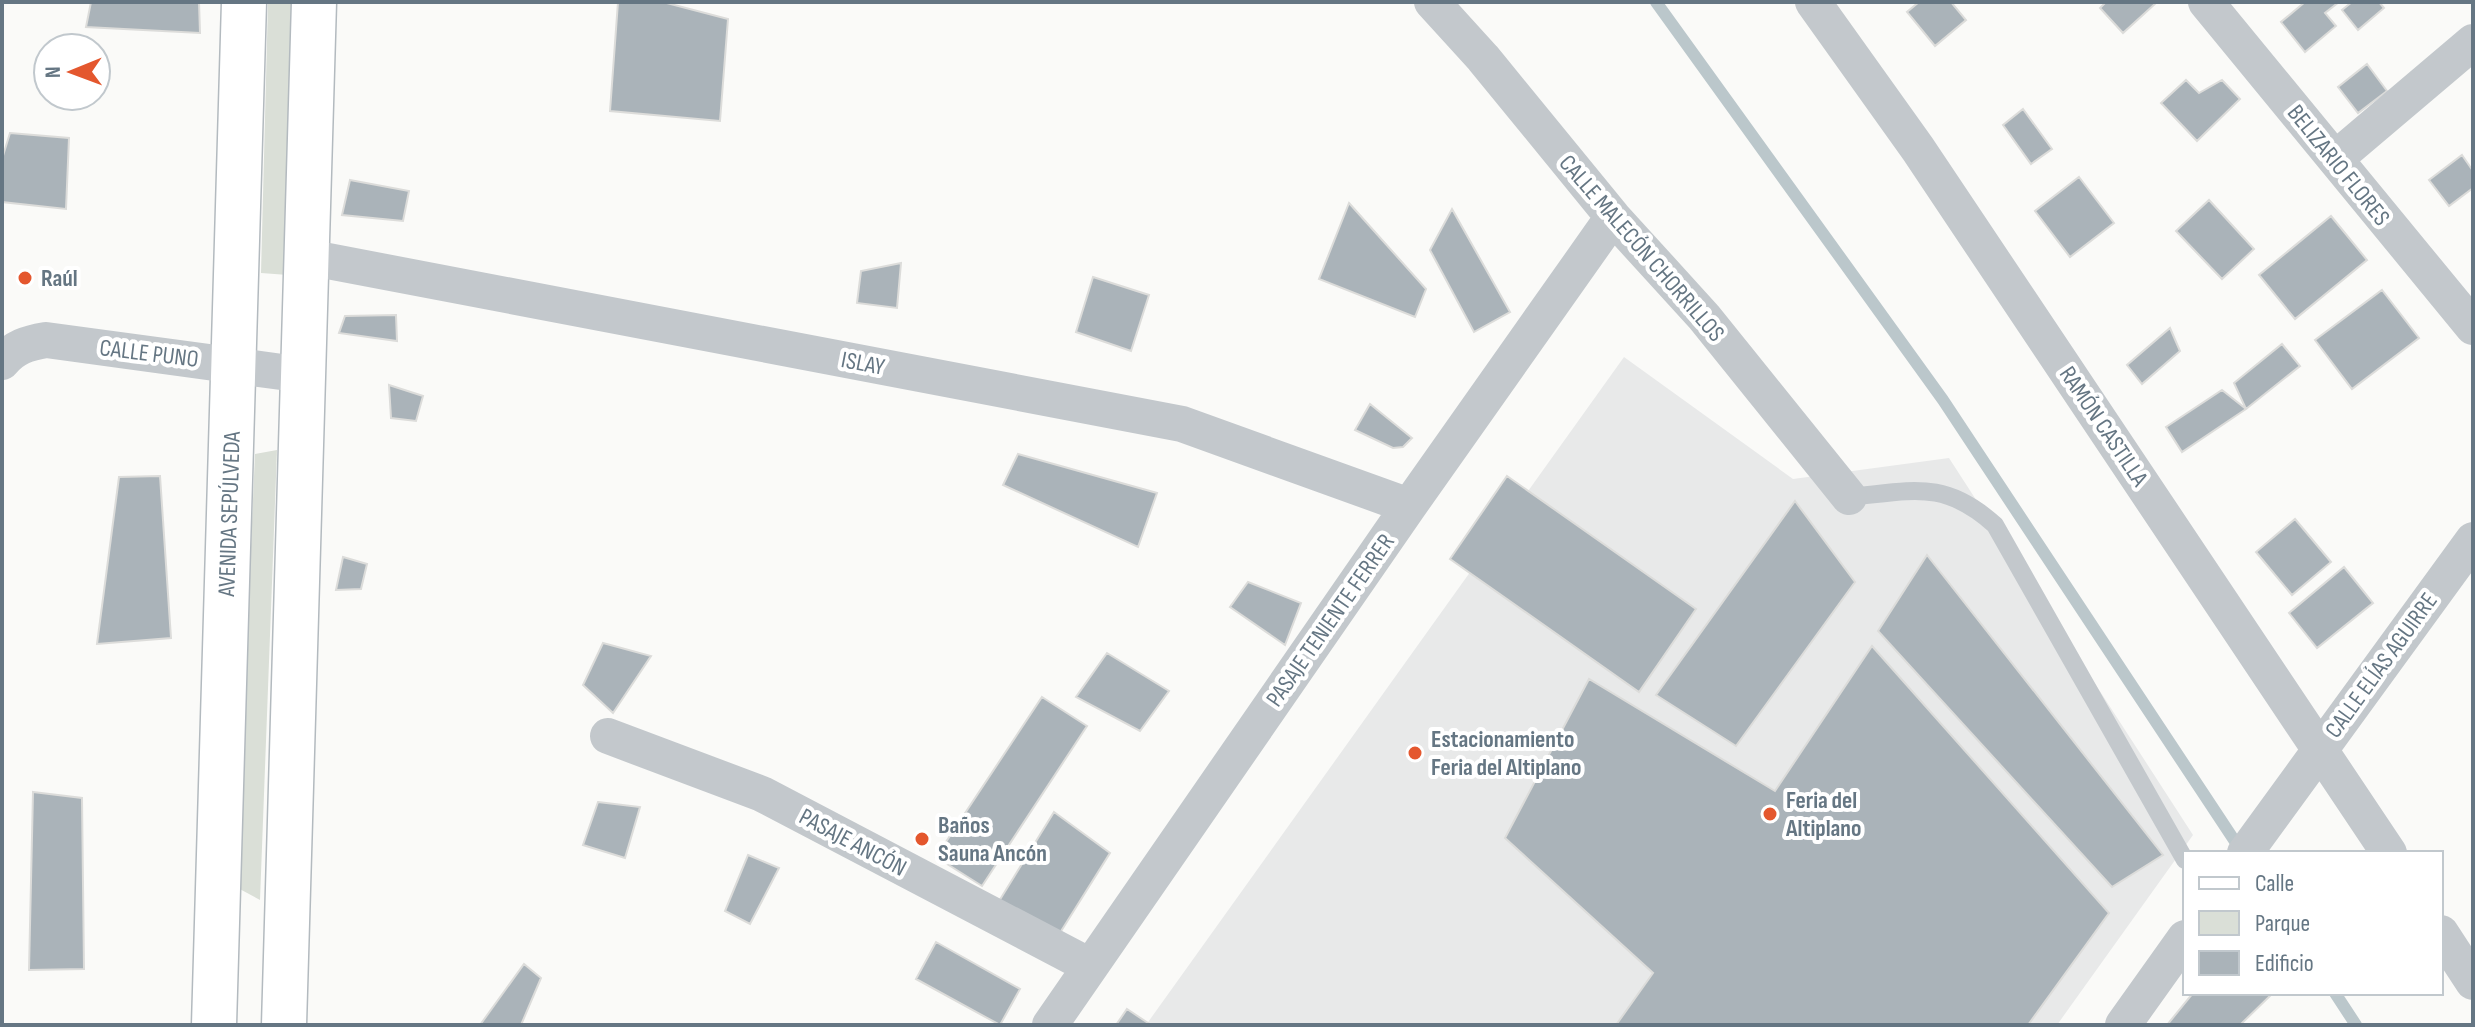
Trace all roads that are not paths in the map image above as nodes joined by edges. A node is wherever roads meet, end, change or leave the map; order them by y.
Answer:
1 (244, 2) edge
2 (314, 2) edge
3 (1432, 2) edge
4 (1813, 2) edge
5 (2206, 2) edge
6 (2473, 42) edge
7 (2335, 159) junction
8 (1613, 217) junction
9 (307, 257) junction
10 (2473, 327) edge
11 (2, 362) edge
12 (233, 364) junction
13 (304, 375) junction
14 (1849, 497) joint
15 (1409, 506) junction
16 (2473, 540) edge
17 (608, 736) dead end
18 (2320, 748) junction
19 (2246, 851) edge
20 (2388, 851) edge
21 (2183, 856) edge
22 (2443, 936) edge
23 (2183, 941) edge
24 (1090, 966) junction
25 (2473, 982) edge
26 (215, 1009) edge
27 (292, 1022) edge
28 (1050, 1025) edge
29 (2123, 1025) edge

1 - 12 street, AVENIDA SEPÚLVEDA
2 - 9 street
3 - 8 street, CALLE MALECÓN CHORRILLOS
4 - 18 street, RAMÓN CASTILLA
5 - 7 street, BELIZARIO FLORES
6 - 7 street
7 - 10 street, BELIZARIO FLORES
8 - 14 street, CALLE MALECÓN CHORRILLOS
8 - 15 street, PASAJE TENIENTE FERRER
9 - 13 street
9 - 15 street, ISLAY
11 - 12 street, CALLE PUNO
12 - 13 street, CALLE PUNO
12 - 26 street, AVENIDA SEPÚLVEDA
13 - 27 street
14 - 21 lane
15 - 24 street, PASAJE TENIENTE FERRER
16 - 18 street, CALLE ELÍAS AGUIRRE
17 - 24 street, PASAJE ANCÓN
18 - 19 street, CALLE ELÍAS AGUIRRE
18 - 20 street, RAMÓN CASTILLA
22 - 25 street
23 - 29 street
24 - 28 street, PASAJE TENIENTE FERRER
26 - 27 street

